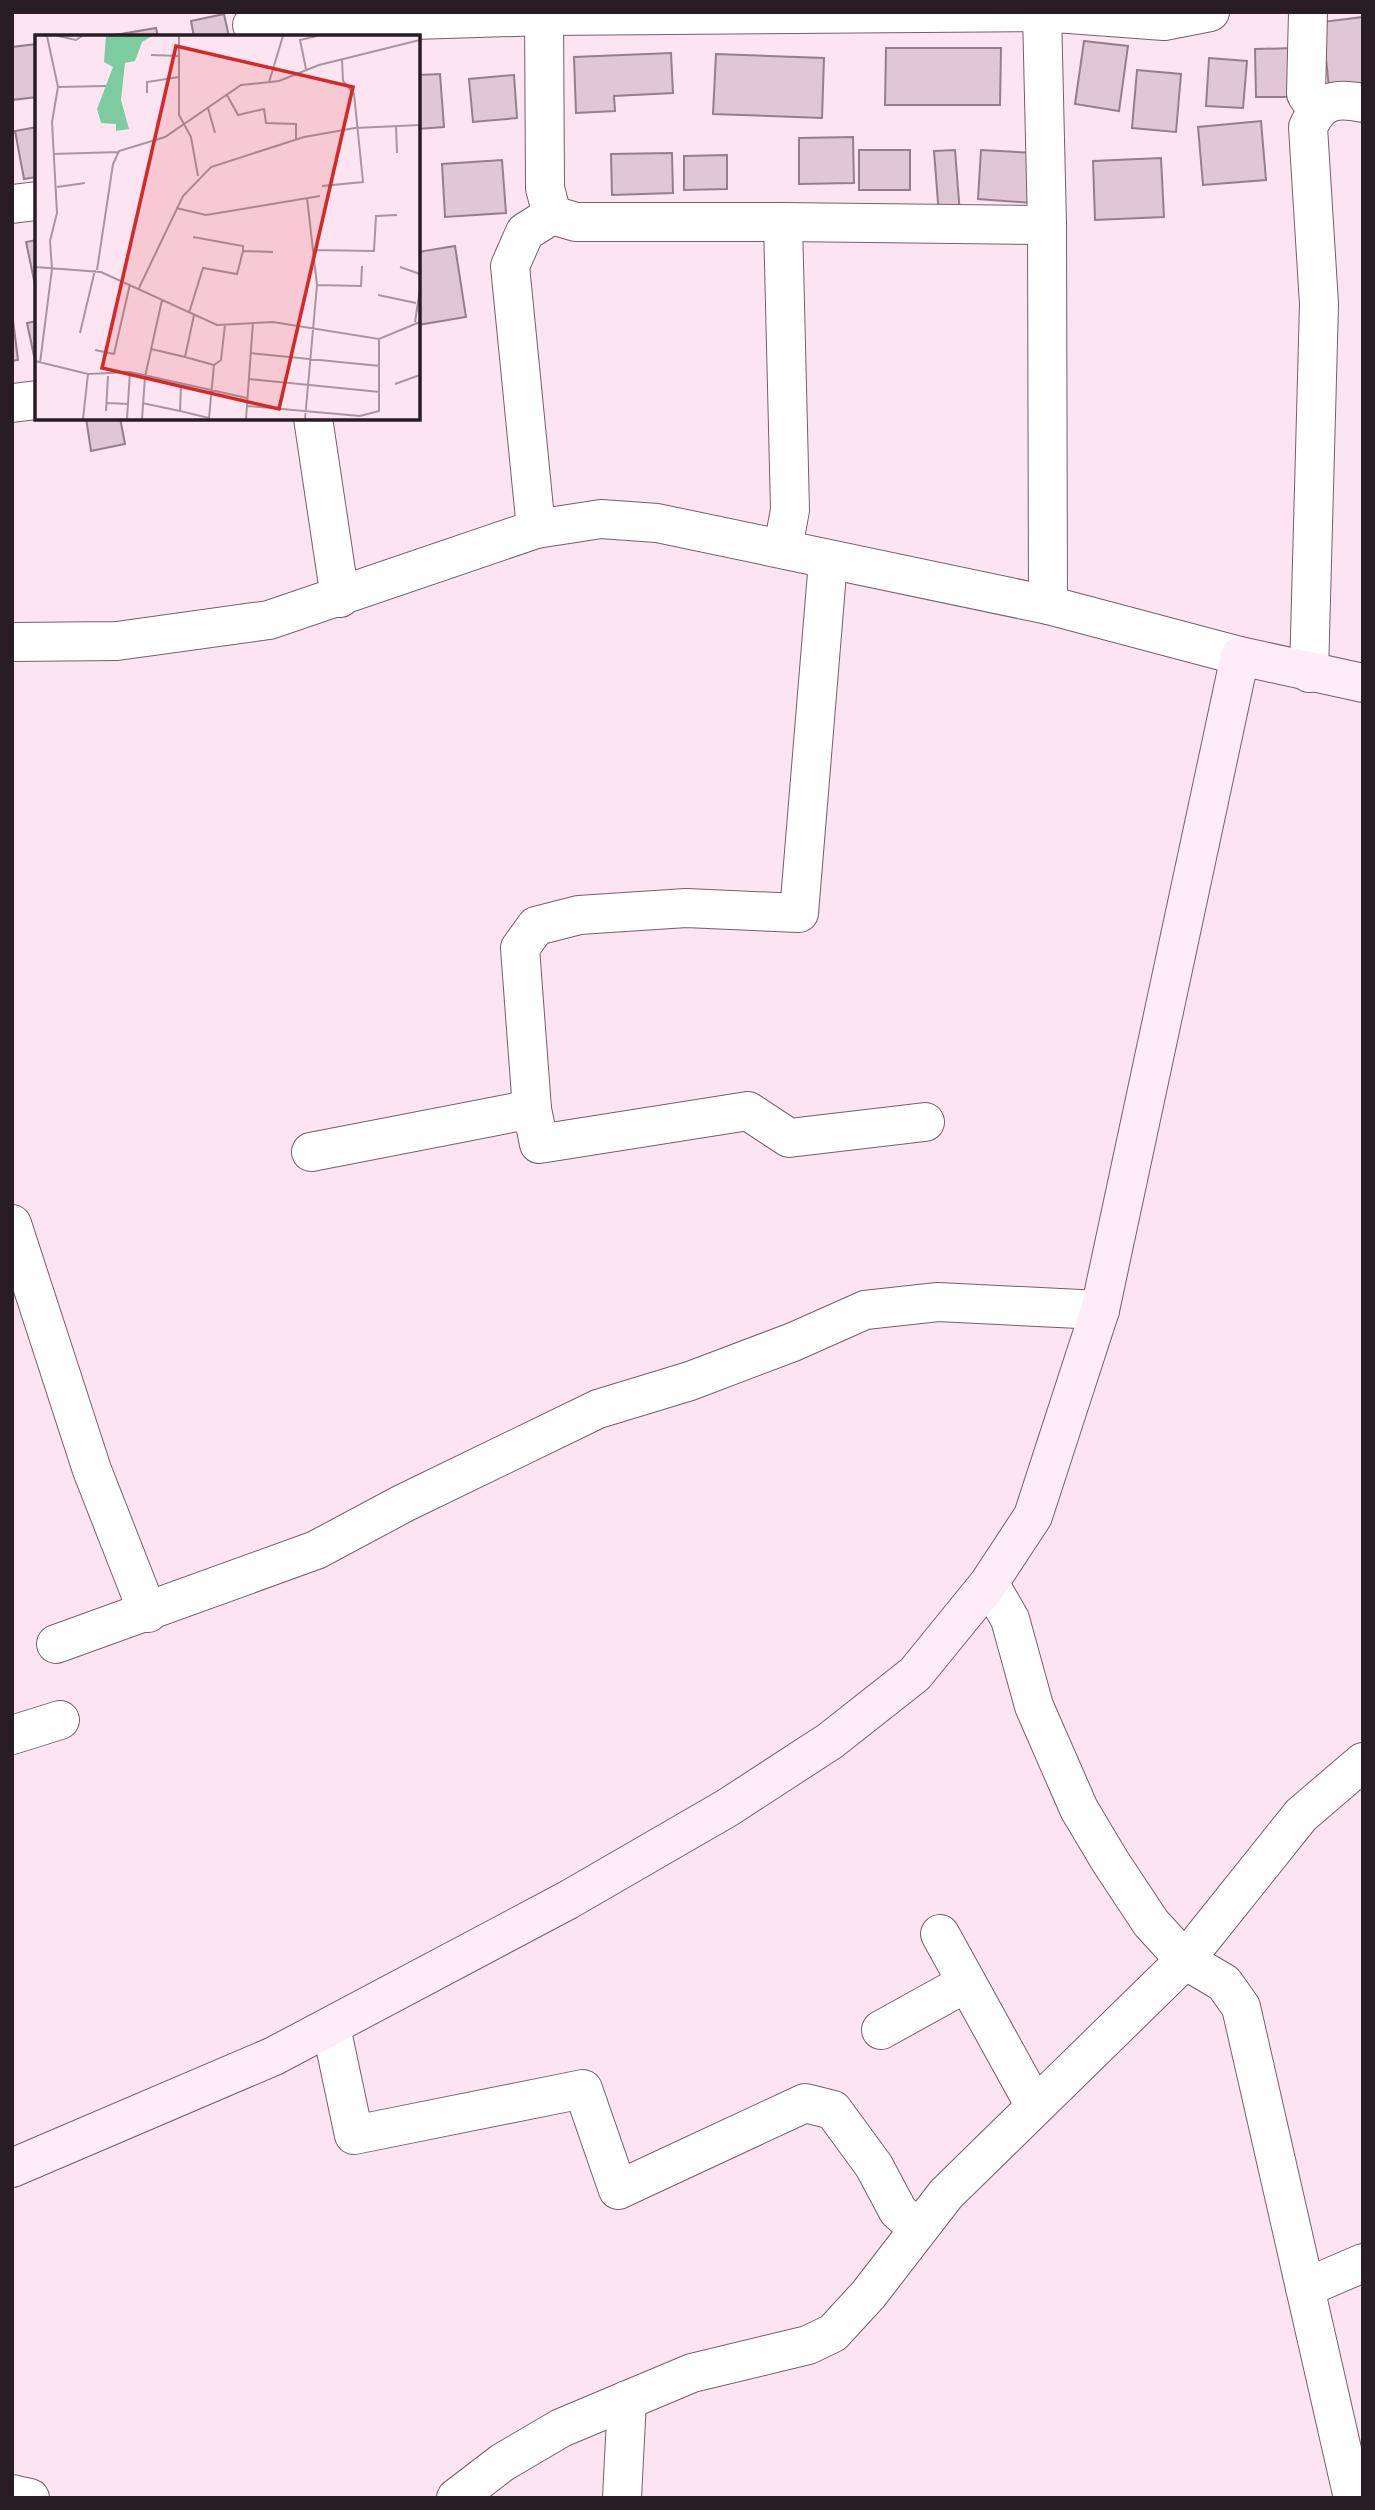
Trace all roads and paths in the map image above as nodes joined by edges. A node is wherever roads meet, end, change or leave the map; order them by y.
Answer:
1 (1042, 12) edge
2 (1210, 12) edge
3 (1308, 12) edge
4 (763, 13) edge
5 (545, 14) edge
6 (1163, 17) edge
7 (252, 24) edge
8 (1363, 103) edge
9 (1317, 109) junction
10 (35, 201) edge
11 (12, 204) edge
12 (552, 215) junction
13 (783, 222) junction
14 (1047, 225) junction
15 (35, 400) edge
16 (12, 403) edge
17 (313, 420) edge
18 (536, 529) junction
19 (783, 548) junction
20 (828, 561) junction
21 (340, 598) junction
22 (1048, 605) junction
23 (12, 642) edge
24 (1240, 656) junction
25 (1309, 673) junction
26 (1363, 682) edge
27 (532, 1110) junction
28 (925, 1122) dead end
29 (311, 1152) dead end
30 (13, 1231) edge
31 (1100, 1310) junction
32 (989, 1583) junction
33 (148, 1613) junction
34 (56, 1644) dead end
35 (60, 1720) dead end
36 (12, 1735) edge
37 (1363, 1762) edge
38 (940, 1934) dead end
39 (1185, 1961) junction
40 (967, 1983) junction
41 (331, 2027) junction
42 (881, 2030) dead end
43 (1035, 2106) junction
44 (12, 2168) edge
45 (918, 2230) junction
46 (1363, 2263) edge
47 (1305, 2288) junction
48 (627, 2400) junction
49 (1351, 2437) edge
50 (12, 2494) edge
51 (30, 2498) edge
52 (456, 2498) edge
53 (622, 2498) edge
54 (1353, 2498) edge

1 - 4 street
1 - 6 street
1 - 14 street
2 - 6 street
3 - 9 street
4 - 5 street
5 - 7 street
5 - 12 street
8 - 9 street
9 - 25 street
10 - 11 street
12 - 13 street
12 - 18 street
13 - 14 street
13 - 19 street
14 - 22 street
15 - 16 street
17 - 21 street
18 - 19 street
18 - 21 street
19 - 20 street
20 - 22 street
20 - 27 street
21 - 23 street
22 - 24 street
24 - 25 street
24 - 31 street
25 - 26 street
27 - 28 street
27 - 29 street
30 - 33 street
31 - 32 street
31 - 33 street
32 - 39 street
32 - 41 street
33 - 34 street
35 - 36 street
37 - 39 street
38 - 40 street
39 - 43 street
39 - 47 street
40 - 42 street
40 - 43 street
41 - 44 street
41 - 45 street
43 - 45 street
45 - 48 street
46 - 47 street
47 - 49 street
48 - 52 street
48 - 53 street
49 - 54 street
50 - 51 street

